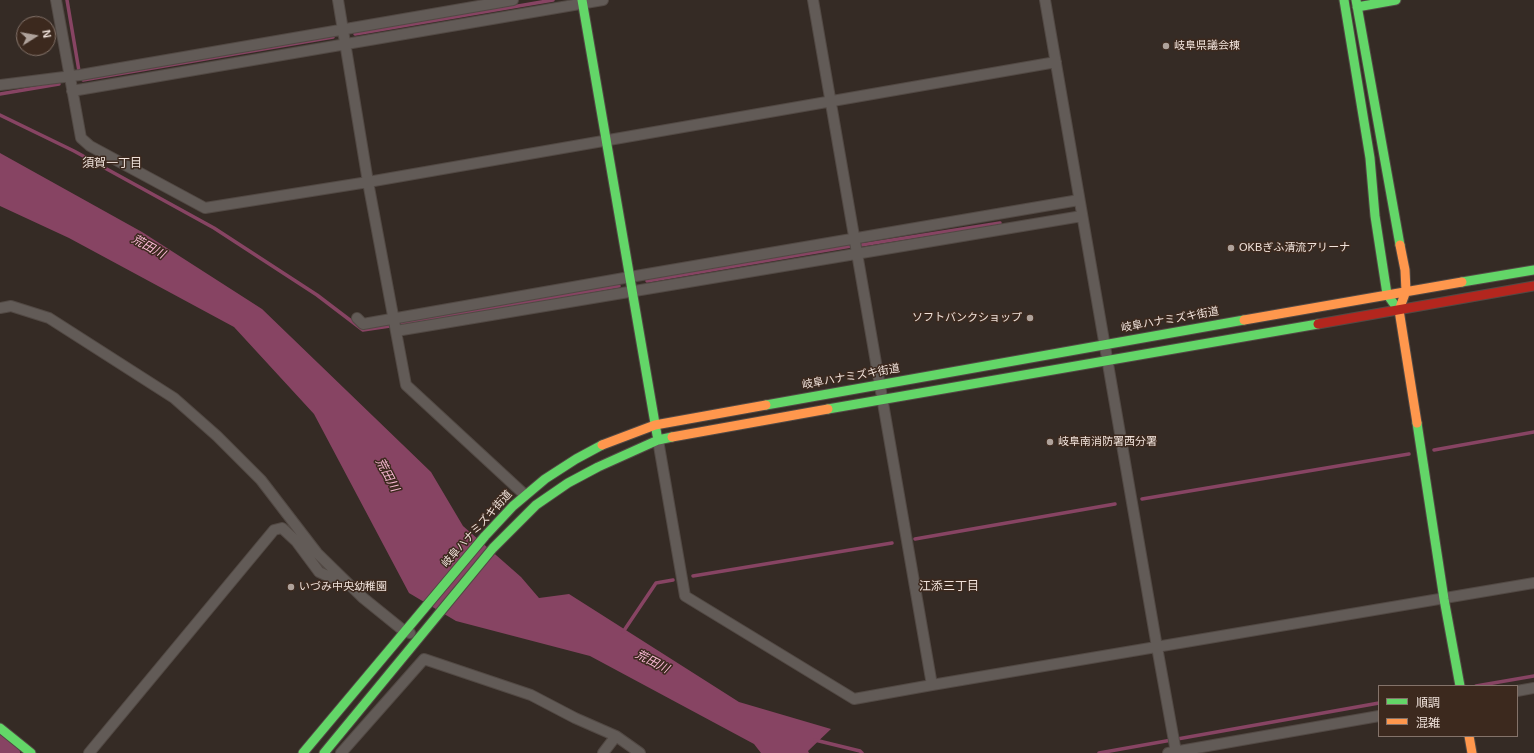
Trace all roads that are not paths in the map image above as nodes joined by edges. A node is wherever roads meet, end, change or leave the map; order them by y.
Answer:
1 (56, 0) edge
2 (338, 0) edge
3 (513, 0) edge
4 (603, 0) edge
5 (813, 0) edge
6 (1045, 0) edge
7 (1344, 0) edge
8 (1396, 0) edge
9 (582, 2) edge
10 (1357, 3) edge
11 (343, 30) junction
12 (345, 44) junction
13 (1056, 62) junction
14 (70, 75) junction
15 (0, 85) edge
16 (72, 91) junction
17 (830, 101) junction
18 (607, 140) junction
19 (368, 182) junction
20 (1079, 200) junction
21 (1082, 216) junction
22 (854, 239) junction
23 (857, 253) junction
24 (1534, 270) edge
25 (630, 277) junction
26 (1534, 286) edge
27 (633, 291) junction
28 (1406, 291) junction
29 (1387, 294) junction
30 (0, 308) edge
31 (1399, 310) junction
32 (357, 318) dead end
33 (394, 319) junction
34 (396, 331) junction
35 (1104, 344) junction
36 (1107, 361) junction
37 (880, 384) junction
38 (882, 399) junction
39 (655, 425) junction
40 (658, 440) junction
41 (526, 495) junction
42 (1534, 583) edge
43 (351, 587) junction
44 (1444, 599) junction
45 (404, 631) junction
46 (419, 637) junction
47 (1157, 647) junction
48 (932, 685) junction
49 (1460, 685) edge
50 (1534, 688) edge
51 (1518, 692) edge
52 (1378, 716) edge
53 (0, 728) edge
54 (616, 736) junction
55 (1469, 737) edge
56 (1216, 749) edge
57 (1173, 751) edge
58 (31, 753) edge
59 (89, 753) edge
60 (303, 753) edge
61 (324, 753) edge
62 (341, 753) edge
63 (603, 753) edge
64 (640, 753) edge
65 (1472, 753) edge

1 - 14 street
2 - 11 street
3 - 11 street
4 - 9 street
5 - 17 street
6 - 13 street
7 - 29 main road
8 - 10 main road
9 - 12 street
9 - 18 main road
10 - 28 main road
11 - 12 street
11 - 14 street
12 - 16 street
12 - 19 street
13 - 17 street
13 - 20 street
14 - 15 street
14 - 16 street
16 - 19 street
17 - 18 street
17 - 22 street
18 - 19 street
18 - 25 main road
19 - 33 street
20 - 21 street
20 - 22 street
21 - 23 street
21 - 35 street
22 - 23 street
22 - 25 street
23 - 27 street
23 - 37 street
24 - 28 main road, 岐阜ハナミズキ街道
25 - 27 main road
25 - 33 street
26 - 31 main road
27 - 34 street
27 - 39 main road
28 - 29 main road, 岐阜ハナミズキ街道
28 - 31 main road
29 - 31 main road
29 - 35 main road, 岐阜ハナミズキ街道
30 - 43 street
31 - 36 main road
31 - 44 main road
32 - 33 street
33 - 34 street
34 - 41 street
35 - 36 street
35 - 37 main road, 岐阜ハナミズキ街道
36 - 38 main road
36 - 47 street
37 - 38 street
37 - 39 main road, 岐阜ハナミズキ街道
38 - 40 main road
38 - 48 street
39 - 40 main road
39 - 41 main road, 岐阜ハナミズキ街道
40 - 46 main road
40 - 48 street
41 - 45 main road, 岐阜ハナミズキ街道
42 - 44 street
43 - 45 street
43 - 59 street
44 - 47 street
44 - 49 main road
45 - 46 street
45 - 60 main road, 岐阜ハナミズキ街道
46 - 61 main road
47 - 48 street
47 - 57 street
50 - 51 street
52 - 56 street
53 - 58 main road
54 - 62 street
54 - 63 street
54 - 64 street
55 - 65 main road
56 - 57 street

